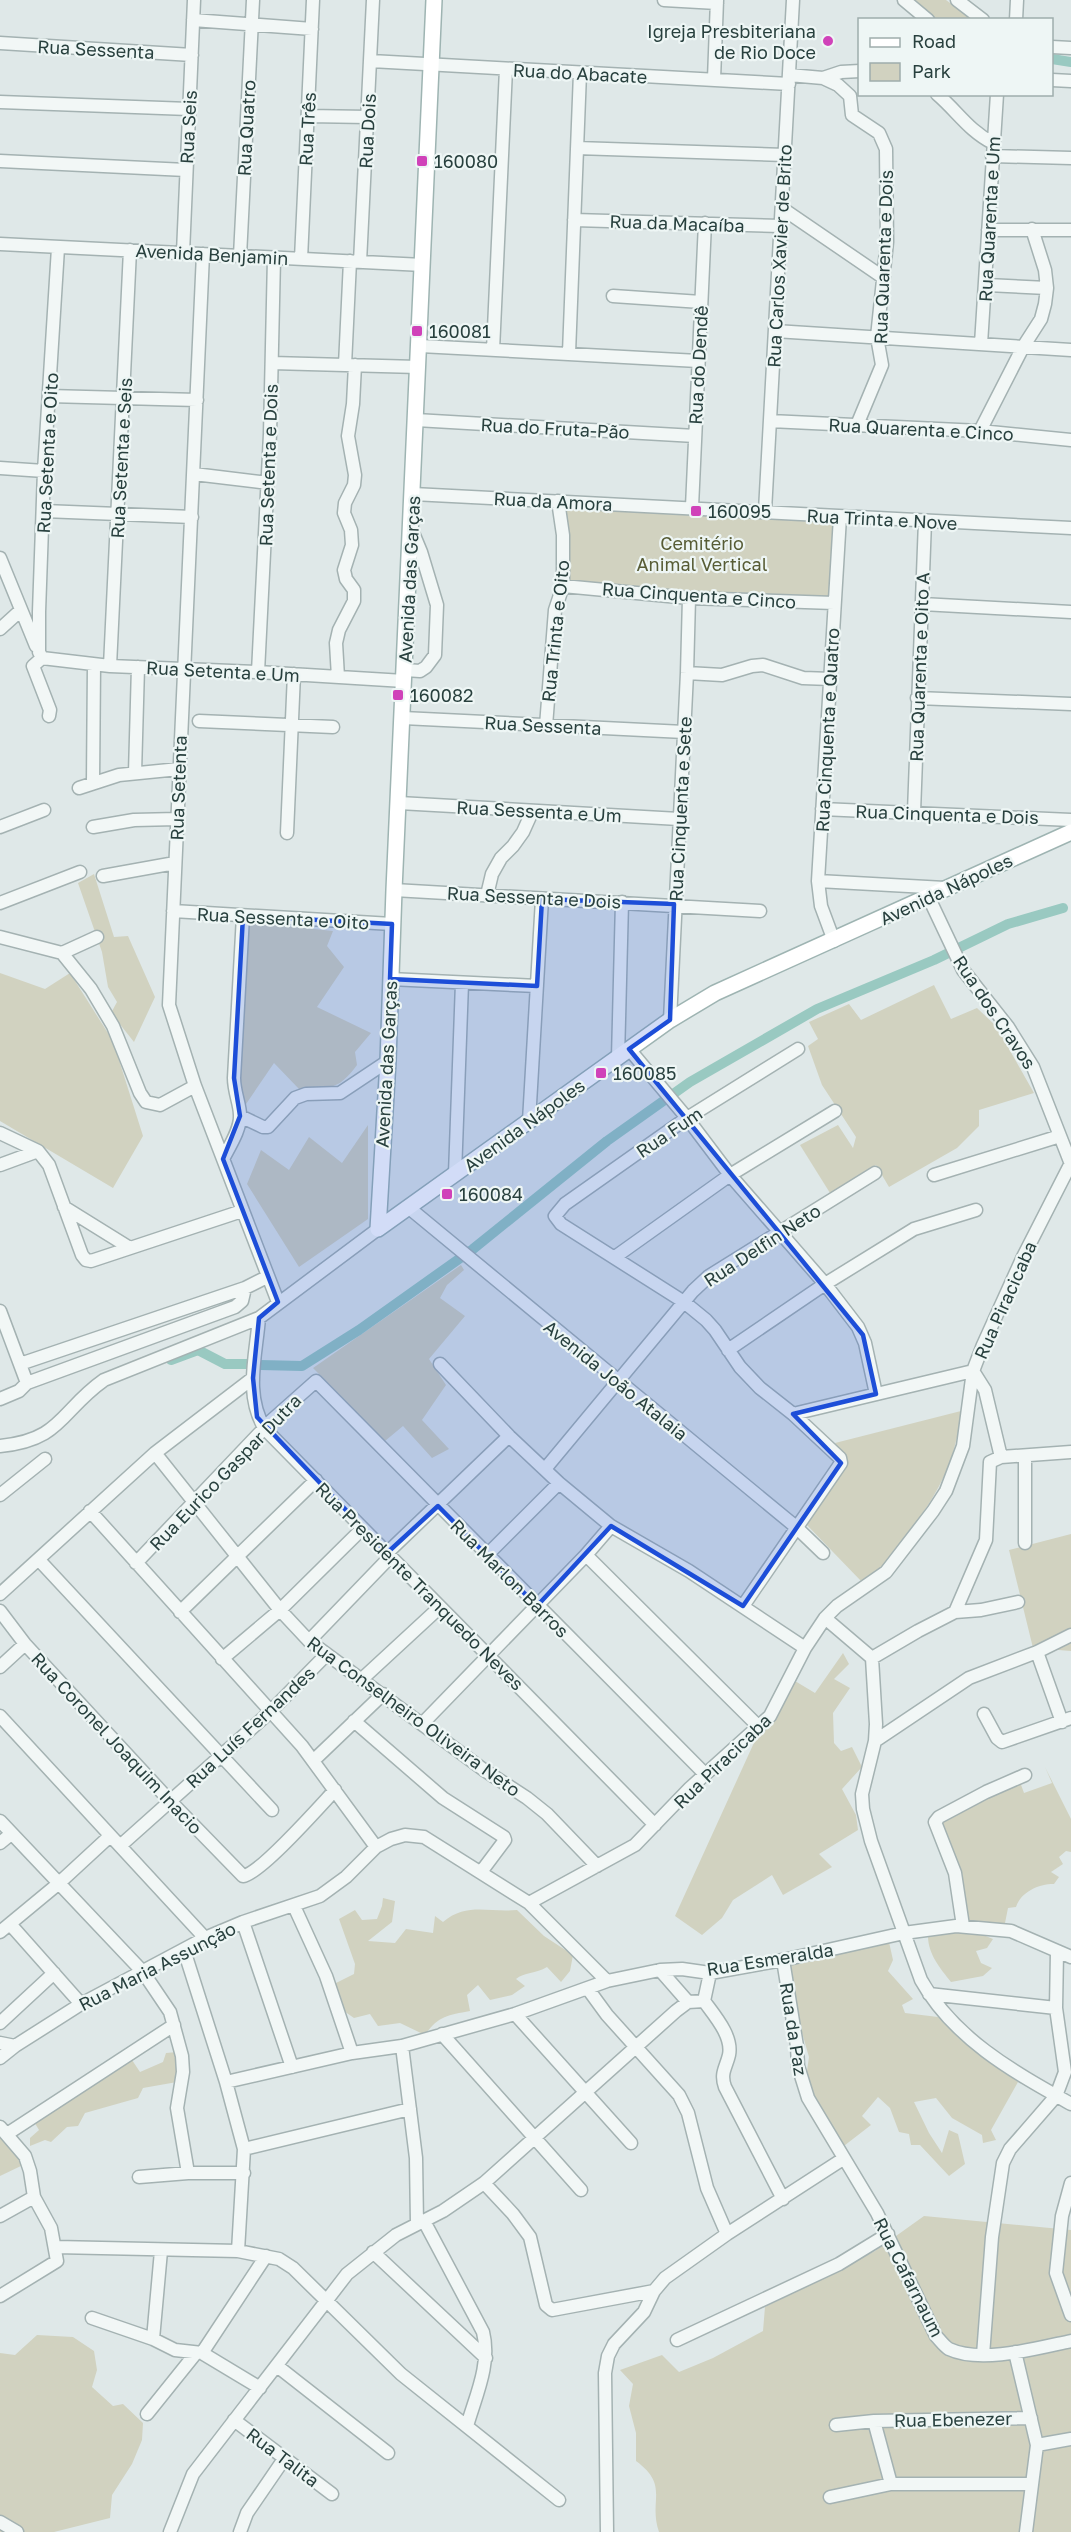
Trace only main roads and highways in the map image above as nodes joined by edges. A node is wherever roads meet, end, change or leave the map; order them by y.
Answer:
1 (434, 0) edge
2 (1071, 832) edge
3 (378, 1229) joint

1 - 3 main road, Avenida das Garças
2 - 3 main road, Avenida Nápoles

